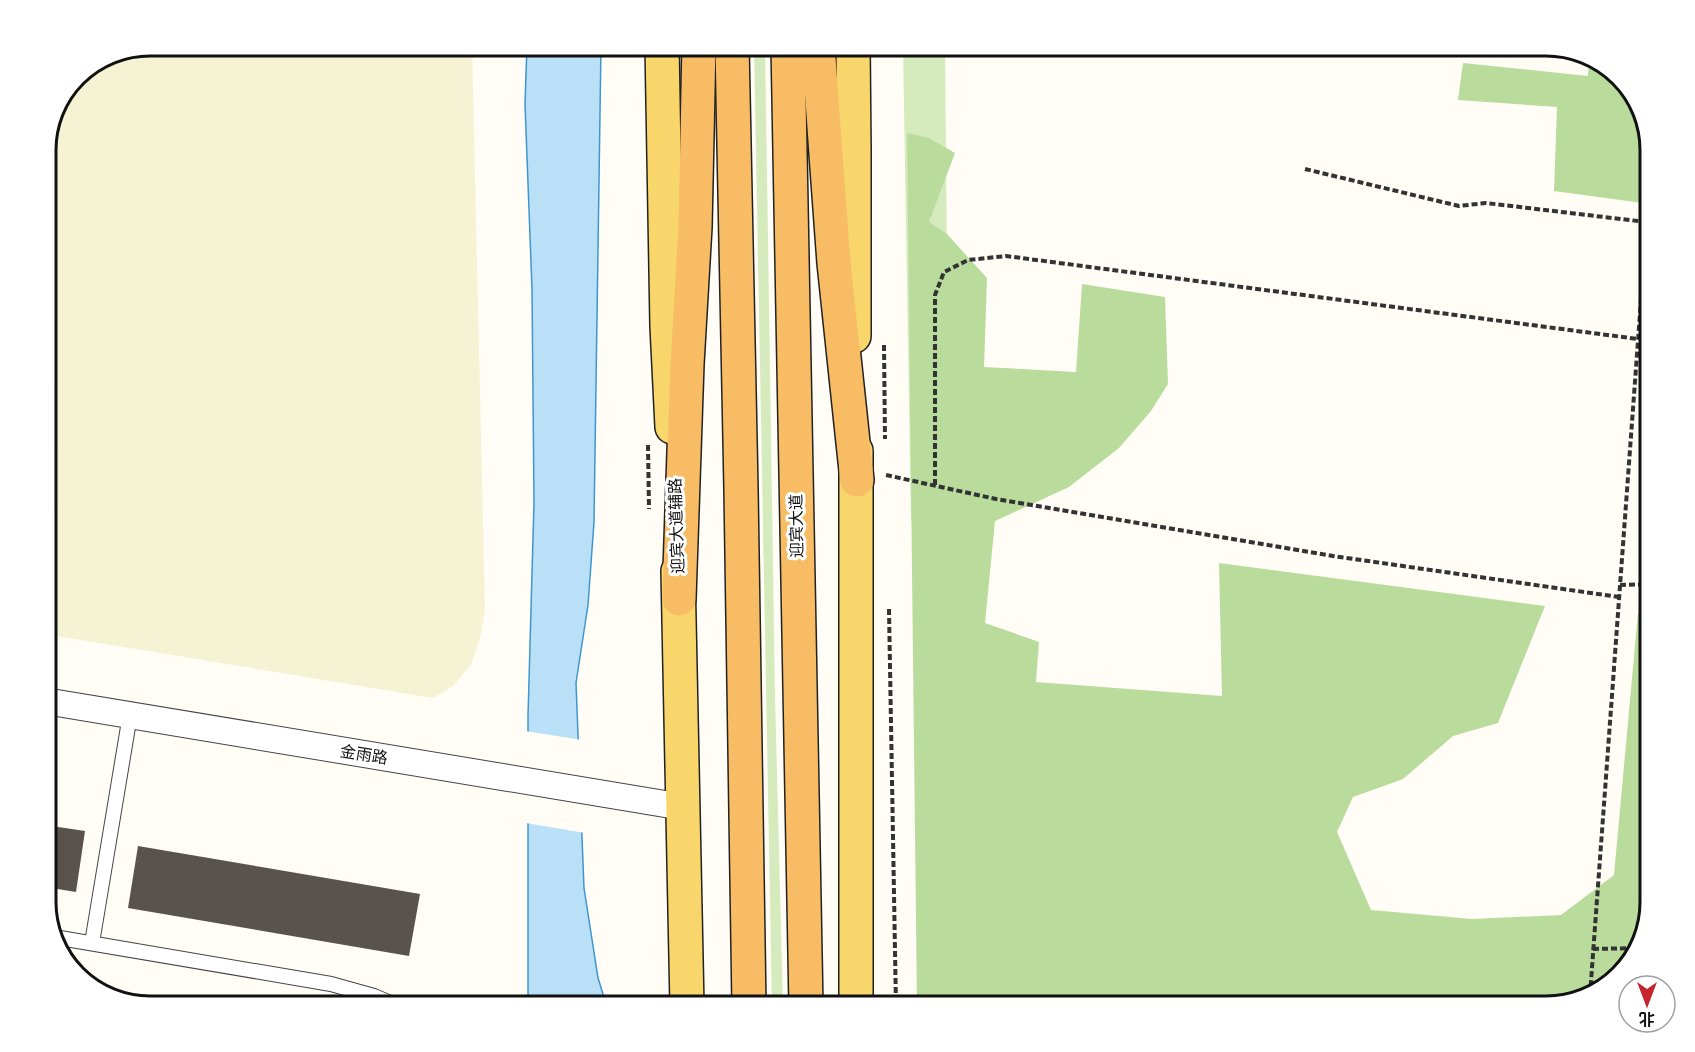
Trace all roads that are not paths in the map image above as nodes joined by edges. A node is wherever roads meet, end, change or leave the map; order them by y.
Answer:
1 (662, 56) edge
2 (699, 56) edge
3 (732, 56) edge
4 (788, 56) edge
5 (819, 56) edge
6 (853, 56) edge
7 (871, 478) junction
8 (679, 599) junction
9 (56, 703) edge
10 (130, 715) junction
11 (683, 807) junction
12 (62, 938) edge
13 (92, 943) junction
14 (374, 996) edge
15 (687, 996) edge
16 (749, 996) edge
17 (806, 996) edge
18 (856, 996) edge

1 - 8 main road, 迎宾大道辅路
2 - 8 highway
3 - 16 highway
4 - 17 highway, 迎宾大道
5 - 7 highway
6 - 7 main road
7 - 18 main road
8 - 11 main road, 迎宾大道辅路
9 - 10 street, 金雨路
10 - 11 street, 金雨路
10 - 13 lane
11 - 15 main road, 迎宾大道辅路
12 - 13 lane
13 - 14 lane

